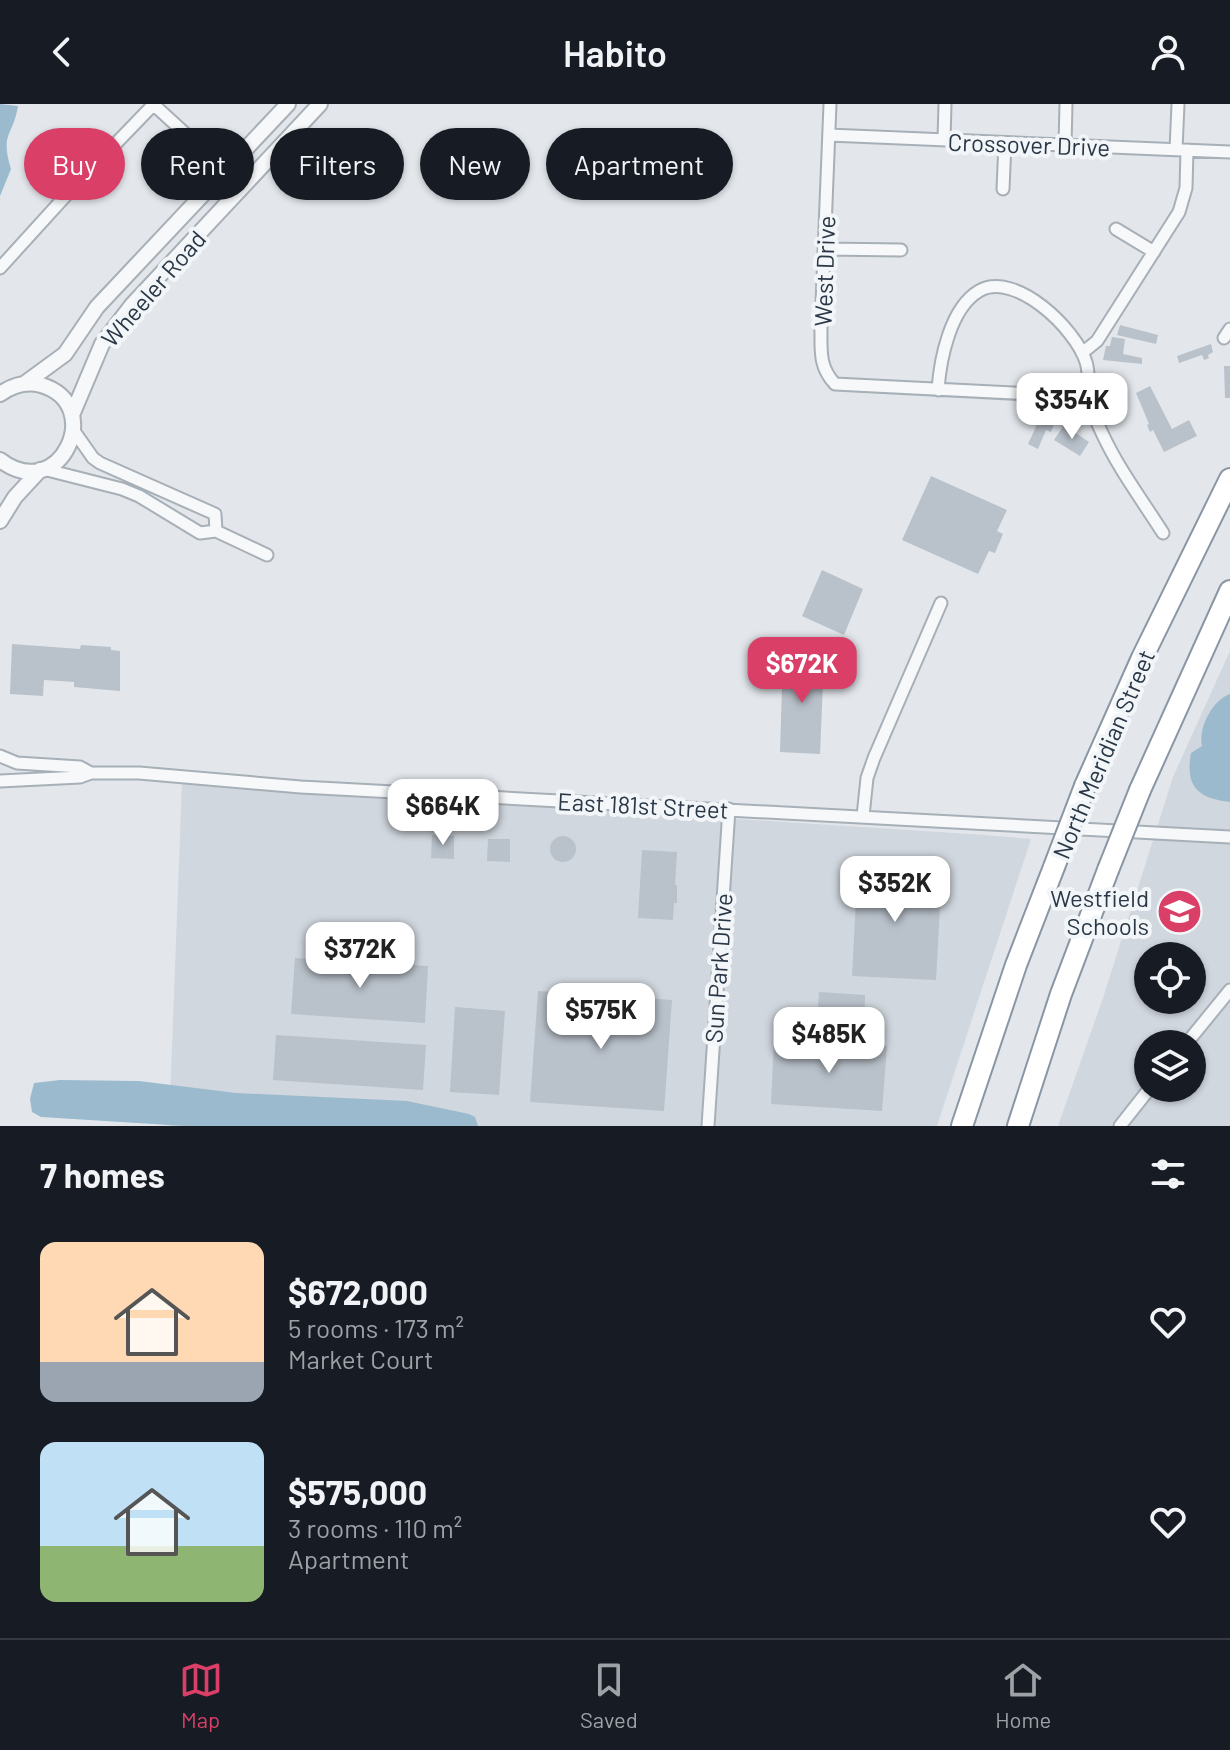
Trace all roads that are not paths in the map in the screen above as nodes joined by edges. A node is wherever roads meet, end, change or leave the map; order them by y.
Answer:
1 (153, 104) edge
2 (288, 104) edge
3 (320, 104) edge
4 (830, 104) edge
5 (945, 104) edge
6 (1066, 104) edge
7 (1178, 104) edge
8 (179, 128) edge
9 (829, 135) junction
10 (254, 140) edge
11 (944, 140) junction
12 (1005, 143) junction
13 (1065, 145) junction
14 (1182, 150) junction
15 (1230, 152) edge
16 (1003, 189) dead end
17 (197, 200) edge
18 (1116, 229) dead end
19 (825, 249) junction
20 (901, 250) dead end
21 (1154, 252) junction
22 (0, 268) edge
23 (1082, 353) junction
24 (9, 387) edge
25 (938, 390) junction
26 (1089, 397) junction
27 (72, 415) junction
28 (74, 431) junction
29 (0, 460) edge
30 (42, 470) junction
31 (1230, 479) edge
32 (0, 521) edge
33 (216, 531) junction
34 (1163, 533) dead end
35 (267, 555) dead end
36 (1230, 591) edge
37 (941, 603) dead end
38 (0, 756) edge
39 (91, 773) junction
40 (0, 781) edge
41 (729, 809) junction
42 (863, 816) junction
43 (1230, 837) edge
44 (1230, 990) edge
45 (1197, 1030) edge
46 (1139, 1102) edge
47 (708, 1126) edge
48 (962, 1126) edge
49 (1018, 1126) edge
50 (1120, 1126) edge

1 - 8 street
1 - 22 street
2 - 10 street, Wheeler Road
3 - 27 street, Wheeler Road
4 - 9 street, West Drive
5 - 11 street
6 - 13 street
7 - 14 street
9 - 11 street, Crossover Drive
9 - 19 street, West Drive
11 - 12 street, Crossover Drive
12 - 13 street, Crossover Drive
12 - 16 street
13 - 14 street, Crossover Drive
14 - 15 street, Crossover Drive
14 - 21 street
17 - 24 street, Wheeler Road
18 - 21 street
19 - 20 street
19 - 25 street, West Drive
21 - 23 street
23 - 25 street
23 - 26 street
24 - 27 street
25 - 26 street
26 - 34 street
27 - 28 street
28 - 30 street
28 - 33 street
29 - 30 street
30 - 32 street
30 - 33 street
31 - 48 highway, North Meridian Street, bridge
33 - 35 street
36 - 49 highway, North Meridian Street, bridge
37 - 42 street
38 - 39 street, East 181st Street
39 - 40 street, East 181st Street
39 - 41 street, East 181st Street
41 - 42 street, East 181st Street
41 - 47 street, Sun Park Drive
42 - 43 street, East 181st Street
44 - 45 street
46 - 50 street

